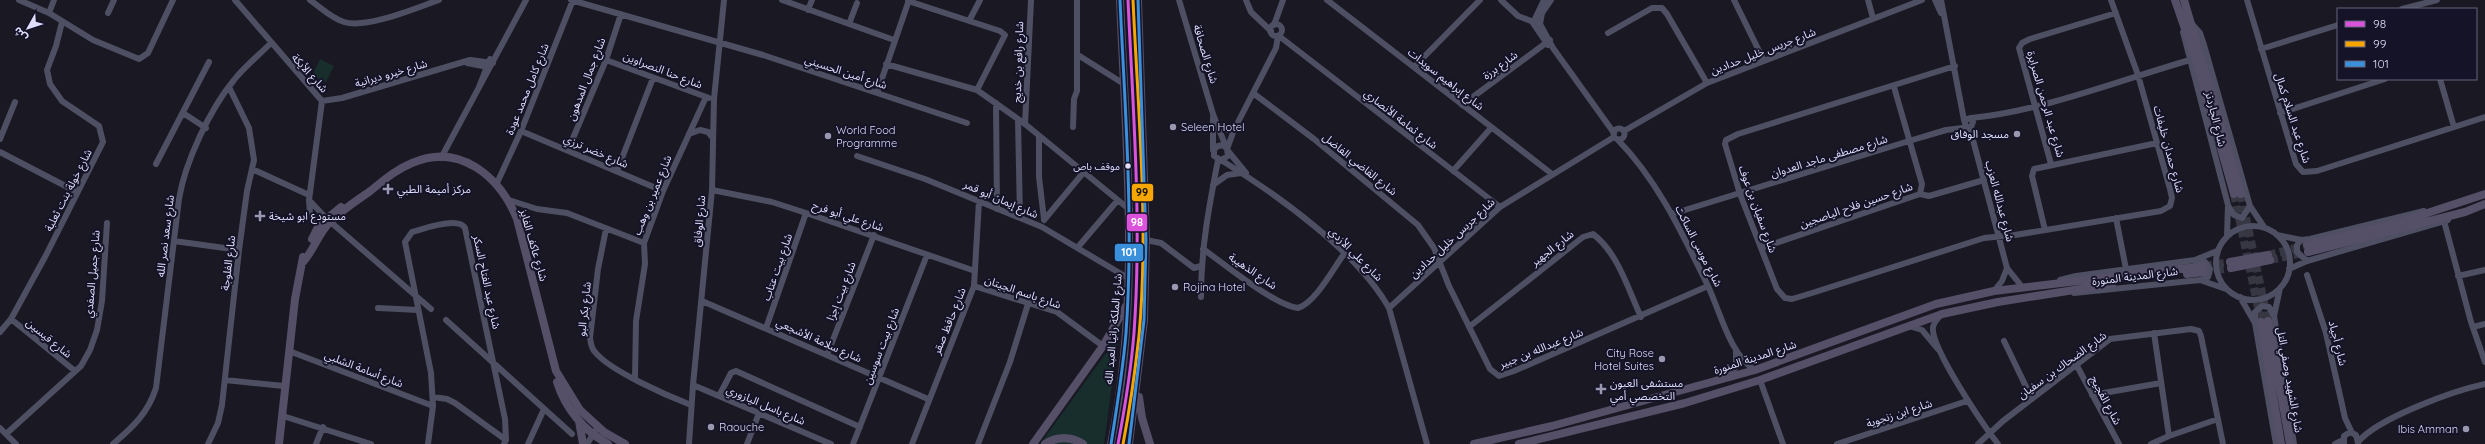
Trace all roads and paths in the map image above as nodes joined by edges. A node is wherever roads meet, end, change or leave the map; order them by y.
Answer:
1 (19, 0) edge
2 (54, 0) edge
3 (114, 0) edge
4 (174, 0) edge
5 (235, 0) edge
6 (310, 0) edge
7 (440, 0) edge
8 (526, 0) edge
9 (572, 0) edge
10 (724, 0) edge
11 (782, 0) edge
12 (812, 0) edge
13 (980, 0) edge
14 (1031, 0) edge
15 (1077, 0) edge
16 (1120, 0) edge
17 (1138, 0) edge
18 (1179, 0) edge
19 (1246, 0) edge
20 (1283, 0) edge
21 (1328, 0) edge
22 (1480, 0) edge
23 (1501, 0) edge
24 (1544, 0) edge
25 (1551, 0) edge
26 (1734, 0) edge
27 (1868, 0) edge
28 (1934, 0) edge
29 (1941, 0) edge
30 (2111, 0) edge
31 (2175, 0) edge
32 (2184, 0) edge
33 (2247, 0) edge
34 (2437, 0) edge
35 (909, 1) edge
36 (1920, 1) edge
37 (857, 3) dead end
38 (2420, 7) edge
39 (808, 10) junction
40 (50, 13) junction
41 (108, 13) dead end
42 (2116, 13) junction
43 (621, 14) junction
44 (1943, 17) junction
45 (1873, 18) junction
46 (969, 21) junction
47 (62, 22) junction
48 (1537, 23) junction
49 (2187, 23) junction
50 (849, 24) junction
51 (2337, 25) edge
52 (1276, 31) junction
53 (1608, 33) dead end
54 (894, 40) junction
55 (718, 42) junction
56 (1548, 42) junction
57 (271, 43) junction
58 (2261, 49) junction
59 (1078, 55) junction
60 (606, 60) junction
61 (2190, 60) junction
62 (1764, 61) junction
63 (209, 62) dead end
64 (489, 64) junction
65 (886, 64) junction
66 (1955, 66) junction
67 (1414, 67) junction
68 (2138, 75) junction
69 (653, 78) junction
70 (2382, 80) edge
71 (2440, 80) edge
72 (1707, 83) junction
73 (1124, 84) junction
74 (229, 87) junction
75 (1894, 87) junction
76 (977, 90) junction
77 (877, 93) junction
78 (1253, 93) junction
79 (706, 97) junction
80 (714, 99) junction
81 (322, 101) junction
82 (15, 102) dead end
83 (996, 103) junction
84 (1462, 105) junction
85 (2035, 106) junction
86 (183, 113) junction
87 (2280, 113) junction
88 (1213, 114) junction
89 (2485, 117) edge
90 (1018, 119) junction
91 (967, 123) dead end
92 (1968, 123) junction
93 (1025, 124) junction
94 (1217, 124) junction
95 (1073, 127) dead end
96 (2454, 127) junction
97 (206, 128) junction
98 (1235, 128) junction
99 (1491, 128) junction
100 (521, 131) junction
101 (689, 134) junction
102 (1619, 134) junction
103 (1039, 136) junction
104 (713, 138) junction
105 (0, 139) edge
106 (1224, 139) junction
107 (1909, 141) junction
108 (2157, 143) junction
109 (1216, 148) junction
110 (1227, 149) junction
111 (568, 150) junction
112 (0, 152) edge
113 (857, 156) dead end
114 (441, 158) junction
115 (1220, 160) junction
116 (156, 164) dead end
117 (2051, 164) junction
118 (252, 169) junction
119 (617, 171) junction
120 (1453, 171) junction
121 (1083, 173) junction
122 (1241, 173) junction
123 (1552, 174) junction
124 (1248, 176) junction
125 (1984, 180) junction
126 (497, 183) junction
127 (1213, 185) junction
128 (712, 190) junction
129 (663, 191) junction
130 (77, 192) junction
131 (1740, 194) junction
132 (1920, 194) junction
133 (2238, 194) tunnel mouth
134 (2485, 194) edge
135 (309, 197) junction
136 (509, 200) junction
137 (979, 201) junction
138 (1117, 201) junction
139 (2485, 204) edge
140 (2228, 205) junction
141 (2250, 206) junction
142 (1500, 207) junction
143 (997, 209) junction
144 (1130, 210) junction
145 (2465, 212) junction
146 (806, 213) junction
147 (1672, 214) junction
148 (1020, 218) junction
149 (2116, 218) junction
150 (1044, 219) junction
151 (328, 220) junction
152 (2444, 221) junction
153 (107, 223) dead end
154 (321, 227) junction
155 (1042, 227) junction
156 (2264, 227) junction
157 (606, 229) junction
158 (2046, 230) junction
159 (874, 235) junction
160 (1999, 235) junction
161 (2277, 235) junction
162 (2227, 236) junction
163 (1146, 240) junction
164 (174, 241) junction
165 (644, 243) junction
166 (1078, 247) junction
167 (1203, 248) junction
168 (1761, 248) junction
169 (2306, 249) junction
170 (239, 250) junction
171 (2217, 251) junction
172 (1344, 254) junction
173 (927, 255) junction
174 (2269, 257) tunnel mouth
175 (2195, 260) junction
176 (1440, 262) junction
177 (2231, 265) tunnel mouth
178 (1201, 266) junction
179 (2007, 268) junction
180 (2126, 269) junction
181 (2289, 269) junction
182 (975, 270) junction
183 (2485, 270) edge
184 (2307, 275) dead end
185 (2458, 276) junction
186 (1128, 278) junction
187 (2200, 280) junction
188 (974, 286) junction
189 (1708, 286) junction
190 (2040, 286) junction
191 (2024, 288) junction
192 (2280, 288) junction
193 (2227, 289) junction
194 (1994, 291) junction
195 (414, 292) junction
196 (2044, 295) junction
197 (1201, 297) dead end
198 (2240, 297) junction
199 (702, 301) junction
200 (1028, 304) junction
201 (1127, 304) junction
202 (378, 308) dead end
203 (1389, 308) junction
204 (431, 309) dead end
205 (418, 310) junction
206 (1942, 314) junction
207 (1641, 317) junction
208 (11, 319) junction
209 (446, 320) dead end
210 (2265, 321) junction
211 (2485, 324) edge
212 (1908, 326) junction
213 (2473, 327) junction
214 (766, 328) junction
215 (1469, 328) junction
216 (0, 332) edge
217 (2154, 333) junction
218 (2004, 341) dead end
219 (1103, 346) junction
220 (289, 351) junction
221 (1736, 351) junction
222 (1941, 351) junction
223 (827, 355) junction
224 (2485, 362) edge
225 (495, 364) junction
226 (2077, 366) junction
227 (1755, 370) junction
228 (75, 371) junction
229 (556, 371) junction
230 (635, 378) junction
231 (880, 378) junction
232 (1727, 378) junction
233 (225, 380) junction
234 (1760, 380) junction
235 (2161, 383) junction
236 (2485, 384) edge
237 (693, 385) junction
238 (284, 386) junction
239 (1137, 388) junction
240 (2092, 394) junction
241 (719, 396) junction
242 (433, 397) junction
243 (928, 399) junction
244 (2032, 399) junction
245 (1967, 401) junction
246 (691, 405) junction
247 (433, 406) junction
248 (544, 409) junction
249 (759, 414) junction
250 (284, 416) junction
251 (2345, 418) junction
252 (2218, 419) junction
253 (579, 420) junction
254 (323, 427) junction
255 (860, 427) junction
256 (0, 428) edge
257 (2369, 430) junction
258 (2353, 433) junction
259 (6, 434) junction
260 (572, 434) dead end
261 (1990, 434) junction
262 (598, 436) edge
263 (2169, 436) junction
264 (2344, 440) edge
265 (505, 442) edge
266 (2357, 443) edge
267 (16, 444) edge
268 (113, 444) edge
269 (208, 444) edge
270 (279, 444) edge
271 (316, 444) edge
272 (371, 444) edge
273 (428, 444) edge
274 (528, 444) edge
275 (583, 444) edge
276 (587, 444) edge
277 (608, 444) edge
278 (625, 444) edge
279 (689, 444) edge
280 (747, 444) edge
281 (831, 444) edge
282 (853, 444) edge
283 (912, 444) edge
284 (978, 444) edge
285 (1033, 444) edge
286 (1045, 444) edge
287 (1083, 444) edge
288 (1111, 444) edge
289 (1129, 444) edge
290 (1150, 444) edge
291 (1428, 444) edge
292 (1474, 444) edge
293 (1519, 444) edge
294 (1783, 444) edge
295 (1837, 444) edge
296 (1978, 444) edge
297 (1998, 444) edge
298 (2118, 444) edge
299 (2151, 444) edge
300 (2223, 444) edge
301 (2276, 444) edge
302 (2281, 444) edge
303 (2290, 444) edge
304 (2294, 444) edge
305 (2335, 444) edge

1 - 40 street
2 - 40 street
3 - 41 street
4 - 47 street
5 - 57 street, شارع الأيكة
6 - 7 street
8 - 64 street
9 - 43 street, شارع أمين الحسيني
9 - 100 street, شارع كامل محمد عودة
10 - 55 street, شارع الوفاق
11 - 39 street
12 - 39 street
13 - 46 street
14 - 93 street, شارع رافع بن خديج
15 - 59 street
16 - 73 main road, شارع الملكة رانيا العبد الله
17 - 163 main road
18 - 88 street, شارع الصحافة
19 - 52 street, شارع ثمامة الأنصاري
20 - 52 street
21 - 67 street, شارع إبراهيم سويدات
22 - 67 street
23 - 48 street
24 - 48 street
25 - 48 street
26 - 62 street
27 - 45 street
28 - 29 street, شارع جريس خليل حدادين
28 - 36 street, شارع جريس خليل حدادين
28 - 44 street, شارع عبدالله العزب
29 - 44 street, شارع عبدالله العزب
30 - 42 street, شارع حمدان خليفات
31 - 49 main road
32 - 49 main road
33 - 58 street, شارع عبد السلام كمال
34 - 38 street
35 - 46 street
35 - 54 street
36 - 45 street, شارع جريس خليل حدادين
37 - 50 street
39 - 50 street
40 - 47 street
42 - 68 street, شارع حمدان خليفات
42 - 85 street, شارع عبد الرحمن الصرايرة
43 - 55 street, شارع أمين الحسيني
43 - 60 street, شارع جمال المدهون
44 - 66 street, شارع عبدالله العزب
45 - 62 street, شارع جريس خليل حدادين
46 - 76 street
47 - 130 street, شارع خولة بنت ثعلبة
48 - 56 street, شارع موسى الساكت
49 - 61 street, شارع الجاردنز
49 - 133 main road
49 - 141 street, شارع الجاردنز
50 - 54 street
51 - 58 street
52 - 78 street
52 - 120 street, شارع ثمامة الأنصاري
53 - 72 street
54 - 65 street
55 - 77 street, شارع أمين الحسيني
55 - 80 street, شارع الوفاق
56 - 84 street, شارع برزة
56 - 102 street, شارع موسى الساكت
57 - 74 street, شارع سعد نصر الله
57 - 81 street, شارع الأيكة
58 - 87 street, شارع عبد السلام كمال
59 - 73 street
59 - 95 street
60 - 69 street, شارع حنا النصراوين
60 - 111 street, شارع جمال المدهون
61 - 68 street, شارع مصطفى ماجد العدوان
61 - 140 street, شارع الجاردنز
62 - 72 street, شارع جريس خليل حدادين
63 - 86 street
64 - 81 street, شارع خيرو ديرانية
64 - 114 street
65 - 76 street
65 - 77 street
66 - 75 street, شارع سفيان بن عوف
66 - 92 street, شارع عبدالله العزب
67 - 84 street, شارع إبراهيم سويدات
68 - 85 street, شارع مصطفى ماجد العدوان
68 - 108 street, شارع حمدان خليفات
69 - 79 street, شارع حنا النصراوين
69 - 119 street
70 - 87 street
71 - 96 street
72 - 102 street, شارع جريس خليل حدادين
73 - 144 main road, شارع الملكة رانيا العبد الله
74 - 97 street, شارع سعد نصر الله
74 - 118 street, شارع الفلوجة
75 - 107 street, شارع حسين فلاح الياصجين
75 - 131 street, شارع سفيان بن عوف
76 - 83 street
77 - 91 street, شارع أمين الحسيني
78 - 98 street
78 - 176 street, شارع القاضي الفاضل
79 - 80 street, شارع حنا النصراوين
79 - 101 street, شارع عمير بن وهب
80 - 104 street, شارع الوفاق
81 - 135 street, شارع الأيكة
82 - 105 street
83 - 90 street
83 - 143 street
84 - 99 street, شارع إبراهيم سويدات
85 - 92 street, شارع مصطفى ماجد العدوان
85 - 117 street, شارع عبد الرحمن الصرايرة
86 - 97 street
86 - 116 street
87 - 96 street, شارع عبد السلام كمال
88 - 94 street, شارع الصحافة
88 - 109 street, شارع الصحافة
89 - 96 street, شارع عبد السلام كمال
90 - 93 street
90 - 148 street
92 - 107 street, شارع مصطفى ماجد العدوان
92 - 125 street, شارع عبدالله العزب
93 - 103 street
94 - 98 street
94 - 106 street, شارع الصحافة
97 - 164 street, شارع سعد نصر الله
98 - 106 street
98 - 110 street
99 - 120 street
99 - 123 street, شارع إبراهيم سويدات
100 - 111 street, شارع خضر ترزي
100 - 126 street, شارع كامل محمد عودة
101 - 104 street
101 - 129 street, شارع عمير بن وهب
102 - 123 street, شارع جريس خليل حدادين
102 - 147 street, شارع موسى الساكت
103 - 121 street
103 - 150 street
104 - 128 street, شارع الوفاق
106 - 109 street
106 - 110 street, شارع الصحافة
107 - 131 street, شارع مصطفى ماجد العدوان
107 - 132 street, شارع حسين فلاح الياصجين
108 - 117 street, شارع عبد الرحمن الصرايرة
108 - 149 street, شارع حمدان خليفات
109 - 110 street
109 - 115 street
110 - 115 street
110 - 124 street, شارع علي الأزدي
111 - 119 street, شارع خضر ترزي
112 - 130 street
113 - 137 street, شارع إيمان أبو قمر
114 - 126 main road, شارع عاكف الفايز
114 - 151 main road, شارع عاكف الفايز
115 - 122 street, شارع علي الأزدي
115 - 127 street
117 - 158 street
118 - 135 street
118 - 170 street, شارع الفلوجة
119 - 129 street, شارع خضر ترزي
120 - 142 street, شارع ثمامة الأنصاري
121 - 138 street
121 - 150 street
122 - 124 street, شارع علي الأزدي
122 - 127 street
123 - 142 street, شارع جريس خليل حدادين
124 - 172 street, شارع علي الأزدي
125 - 132 street
125 - 160 street, شارع عبدالله العزب
126 - 136 main road, شارع عاكف الفايز
127 - 167 street
128 - 146 street, شارع علي أبو فرح
128 - 199 street, شارع الوفاق
129 - 165 street, شارع عمير بن وهب
130 - 208 street, شارع خولة بنت ثعلبة
131 - 147 street, شارع مصطفى ماجد العدوان
131 - 168 street, شارع سفيان بن عوف
132 - 168 street, شارع حسين فلاح الياصجين
134 - 169 main road
135 - 151 street
135 - 154 street, شارع الأيكة
136 - 157 street
136 - 229 main road, شارع عاكف الفايز
137 - 143 street, شارع إيمان أبو قمر
137 - 182 street, شارع حافظ صقر
138 - 144 street
138 - 166 street
139 - 145 main road
140 - 141 street
140 - 162 street, شارع الجاردنز
141 - 156 street, شارع الجاردنز
142 - 176 street, شارع جريس خليل حدادين
143 - 148 street, شارع إيمان أبو قمر
144 - 186 main road, شارع الملكة رانيا العبد الله
145 - 152 street
145 - 169 main road
146 - 159 street, شارع علي أبو فرح
146 - 214 street, شارع بيت عتاب
147 - 189 street, شارع موسى الساكت
148 - 155 street, شارع إيمان أبو قمر
149 - 158 street, شارع حمدان خليفات
149 - 180 street
150 - 155 street
151 - 154 main road, شارع عاكف الفايز
151 - 195 street
152 - 169 street
152 - 185 street
153 - 228 street, شارع جميل الصفدي
154 - 220 main road, شارع عاكف الفايز
155 - 166 street, شارع إيمان أبو قمر
156 - 161 street
156 - 162 street
157 - 165 street
157 - 230 street, شارع بكر البو
158 - 160 street, شارع حمدان خليفات
159 - 173 street, شارع علي أبو فرح
159 - 223 street, شارع بيت إجزا
160 - 168 street, شارع سفيان بن عوف
160 - 179 street, شارع عبدالله العزب
161 - 169 street
161 - 181 street
162 - 171 street
163 - 178 street
163 - 239 main road
164 - 170 street
164 - 268 street, شارع سعد نصر الله
165 - 230 street, شارع عمير بن وهب
166 - 186 street, شارع إيمان أبو قمر
167 - 172 street, شارع الذهيبة
167 - 178 street
169 - 181 street
170 - 233 street, شارع الفلوجة
171 - 175 street, شارع المدينة المنورة
171 - 193 street
172 - 203 street, شارع علي الأزدي
173 - 182 street, شارع علي أبو فرح
173 - 231 street, شارع بيت سوسين
174 - 177 main road
175 - 180 street, شارع المدينة المنورة
175 - 187 street
176 - 203 street, شارع جريس خليل حدادين
176 - 215 street, شارع عبدالله بن جبير
178 - 197 street
179 - 191 street, شارع عبدالله العزب
179 - 194 street
180 - 190 street, شارع المدينة المنورة
181 - 192 street
182 - 188 street, شارع حافظ صقر
183 - 185 street
184 - 251 street, شارع أجياد
185 - 213 street
186 - 201 main road, شارع الملكة رانيا العبد الله
187 - 193 street, شارع المدينة المنورة
187 - 196 street, شارع المدينة المنورة
188 - 200 street, شارع باسم الجيتان
188 - 243 street, شارع حافظ صقر
189 - 207 street, شارع عبدالله بن جبير
189 - 221 street, شارع موسى الساكت
190 - 191 main road, شارع المدينة المنورة
190 - 196 main road, شارع المدينة المنورة
191 - 194 main road, شارع المدينة المنورة
192 - 198 street
192 - 210 street
193 - 198 street
194 - 227 main road, شارع المدينة المنورة
195 - 204 street
195 - 205 street, شارع عبد الفتاح السكر
195 - 225 street, شارع عبد الفتاح السكر
196 - 206 main road, شارع المدينة المنورة
198 - 210 street
199 - 214 street, شارع سلامة الأشجعي
199 - 237 street, شارع الوفاق
200 - 219 street, شارع باسم الجيتان
200 - 284 street
201 - 219 main road
201 - 288 main road, شارع الملكة رانيا العبد الله
202 - 205 street
203 - 291 street, شارع علي الأزدي
205 - 242 street, شارع عبد الفتاح السكر
206 - 212 main road, شارع المدينة المنورة
206 - 222 street
207 - 215 street, شارع عبدالله بن جبير
207 - 215 street, شارع الجهير
208 - 216 street, شارع خولة بنت ثعلبة
208 - 228 street, شارع قيسين
209 - 225 street
210 - 301 street
210 - 302 main road, شارع الشهيد وصفي التل
210 - 303 main road, شارع الشهيد وصفي التل
210 - 304 street
211 - 213 street
212 - 222 street
212 - 234 main road, شارع المدينة المنورة
213 - 224 street
214 - 223 street, شارع سلامة الأشجعي
217 - 226 street, شارع الضحاك بن سفيان
217 - 235 street
217 - 252 street, شارع الضحاك بن سفيان
218 - 244 street
219 - 285 main road
220 - 238 main road, شارع عاكف الفايز
220 - 247 street, شارع أسامة الشلبي
221 - 227 street, شارع موسى الساكت
221 - 232 street
222 - 245 street
223 - 231 street, شارع سلامة الأشجعي
225 - 248 street
225 - 265 street, شارع عبد الفتاح السكر
226 - 240 street, شارع الفجيج
226 - 244 street, شارع الضحاك بن سفيان
227 - 232 main road, شارع المدينة المنورة
228 - 259 street, شارع جميل الصفدي
229 - 253 main road, شارع عاكف الفايز
229 - 262 main road, شارع عاكف الفايز
230 - 246 street, شارع بكر البو
231 - 243 street, شارع سلامة الأشجعي
231 - 255 street, شارع بيت سوسين
232 - 292 main road, شارع المدينة المنورة
233 - 238 street
233 - 269 street, شارع الفلوجة
234 - 293 main road, شارع المدينة المنورة
234 - 294 street
235 - 240 street
235 - 263 street
236 - 257 street
237 - 241 street, شارع باسل اليازوري
237 - 246 street, شارع الوفاق
238 - 250 main road, شارع عاكف الفايز
239 - 289 main road
239 - 290 main road
240 - 298 street, شارع الفجيج
241 - 249 street, شارع باسل اليازوري
241 - 255 street
242 - 247 street, شارع عبد الفتاح السكر
242 - 265 street
243 - 283 street, شارع حافظ صقر
244 - 261 street, شارع الضحاك بن سفيان
245 - 261 street
245 - 295 street, شارع ابن زنجوية
246 - 279 street, شارع الوفاق
247 - 273 street, شارع عبد الفتاح السكر
248 - 260 street
248 - 274 street
249 - 280 street
249 - 281 street, شارع باسل اليازوري
250 - 254 street
250 - 270 main road, شارع عاكف الفايز
251 - 258 street, شارع أجياد
251 - 264 street, شارع أجياد
252 - 263 street
252 - 300 street, شارع الضحاك بن سفيان
253 - 262 main road, شارع عاكف الفايز
253 - 275 main road
254 - 271 street
254 - 272 street
255 - 282 street, شارع بيت سوسين
256 - 259 street
257 - 258 street
257 - 266 street
258 - 264 street
258 - 266 street, شارع أجياد
259 - 267 street
261 - 296 street, شارع الضحاك بن سفيان
261 - 297 street
262 - 276 street
262 - 277 main road, شارع عاكف الفايز
262 - 278 main road, شارع عاكف الفايز
263 - 299 street
264 - 305 street
286 - 287 main road

